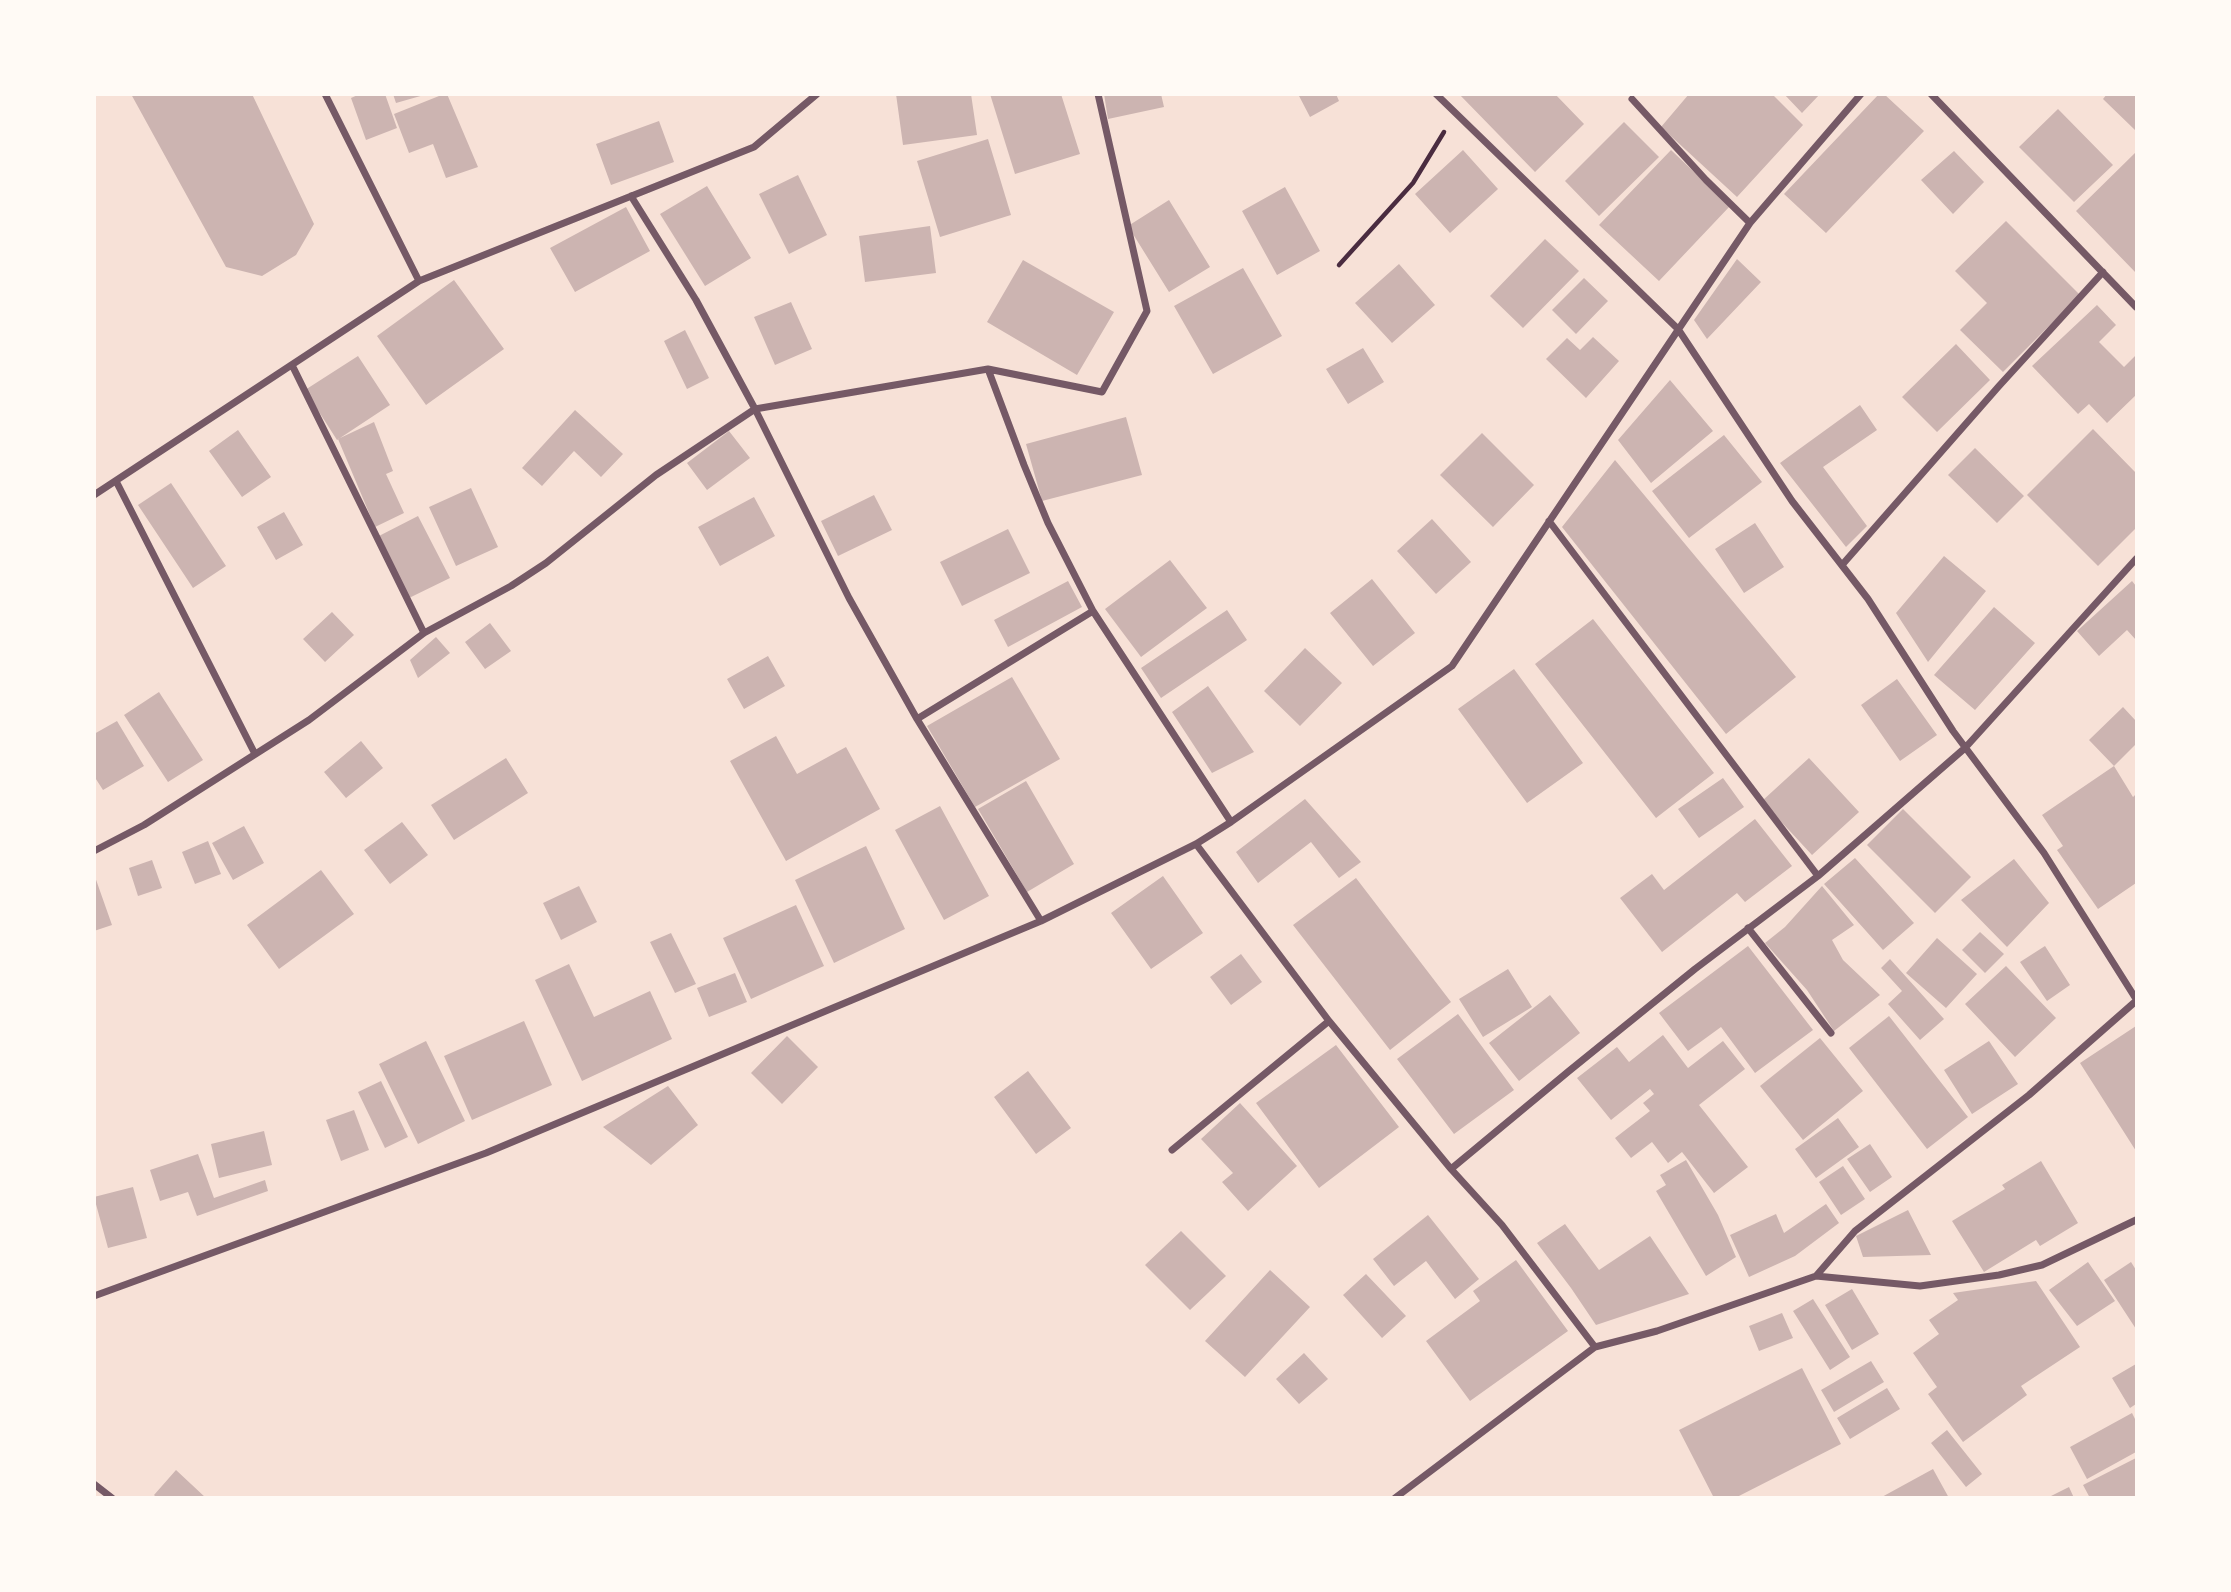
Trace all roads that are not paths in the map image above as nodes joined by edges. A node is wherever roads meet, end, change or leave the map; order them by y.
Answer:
1 (325, 94) edge
2 (817, 94) edge
3 (1098, 94) edge
4 (1436, 94) edge
5 (1861, 94) edge
6 (1931, 94) edge
7 (1632, 99) dead end
8 (631, 196) junction
9 (1750, 223) junction
10 (2103, 272) junction
11 (419, 281) junction
12 (2137, 307) edge
13 (1678, 329) junction
14 (292, 365) junction
15 (988, 369) junction
16 (755, 409) junction
17 (116, 481) junction
18 (94, 495) edge
19 (1549, 521) junction
20 (2137, 559) edge
21 (1842, 565) junction
22 (1093, 611) junction
23 (424, 633) junction
24 (917, 719) junction
25 (1965, 748) junction
26 (255, 754) junction
27 (1231, 822) junction
28 (1196, 844) junction
29 (94, 851) edge
30 (1818, 876) junction
31 (1041, 922) junction
32 (1748, 928) junction
33 (2137, 1000) edge
34 (1329, 1021) junction
35 (1830, 1033) dead end
36 (1172, 1150) dead end
37 (1451, 1169) junction
38 (2137, 1220) edge
39 (1816, 1276) junction
40 (94, 1296) edge
41 (1595, 1347) junction
42 (94, 1484) edge
43 (112, 1497) edge
44 (1395, 1497) edge

1 - 11 street
2 - 8 street
3 - 15 street
4 - 13 street
5 - 9 street
6 - 10 street
7 - 9 street
8 - 11 street
8 - 16 street
9 - 13 street
10 - 12 street
10 - 21 street
11 - 14 street
13 - 19 street
13 - 21 street
14 - 17 street
14 - 23 street
15 - 16 street
15 - 22 street
16 - 23 street
16 - 24 street
17 - 18 street
17 - 26 street
19 - 27 street
19 - 30 street
20 - 25 street
21 - 25 street
22 - 24 street
22 - 27 street
23 - 26 street
24 - 31 street
25 - 30 street
25 - 33 street
26 - 29 street
27 - 28 street
28 - 31 street
28 - 34 street
30 - 32 street
31 - 40 street
32 - 35 street
32 - 37 street
33 - 39 street
34 - 36 street
34 - 37 street
37 - 41 street
38 - 39 street
39 - 41 street
41 - 44 street
42 - 43 street

